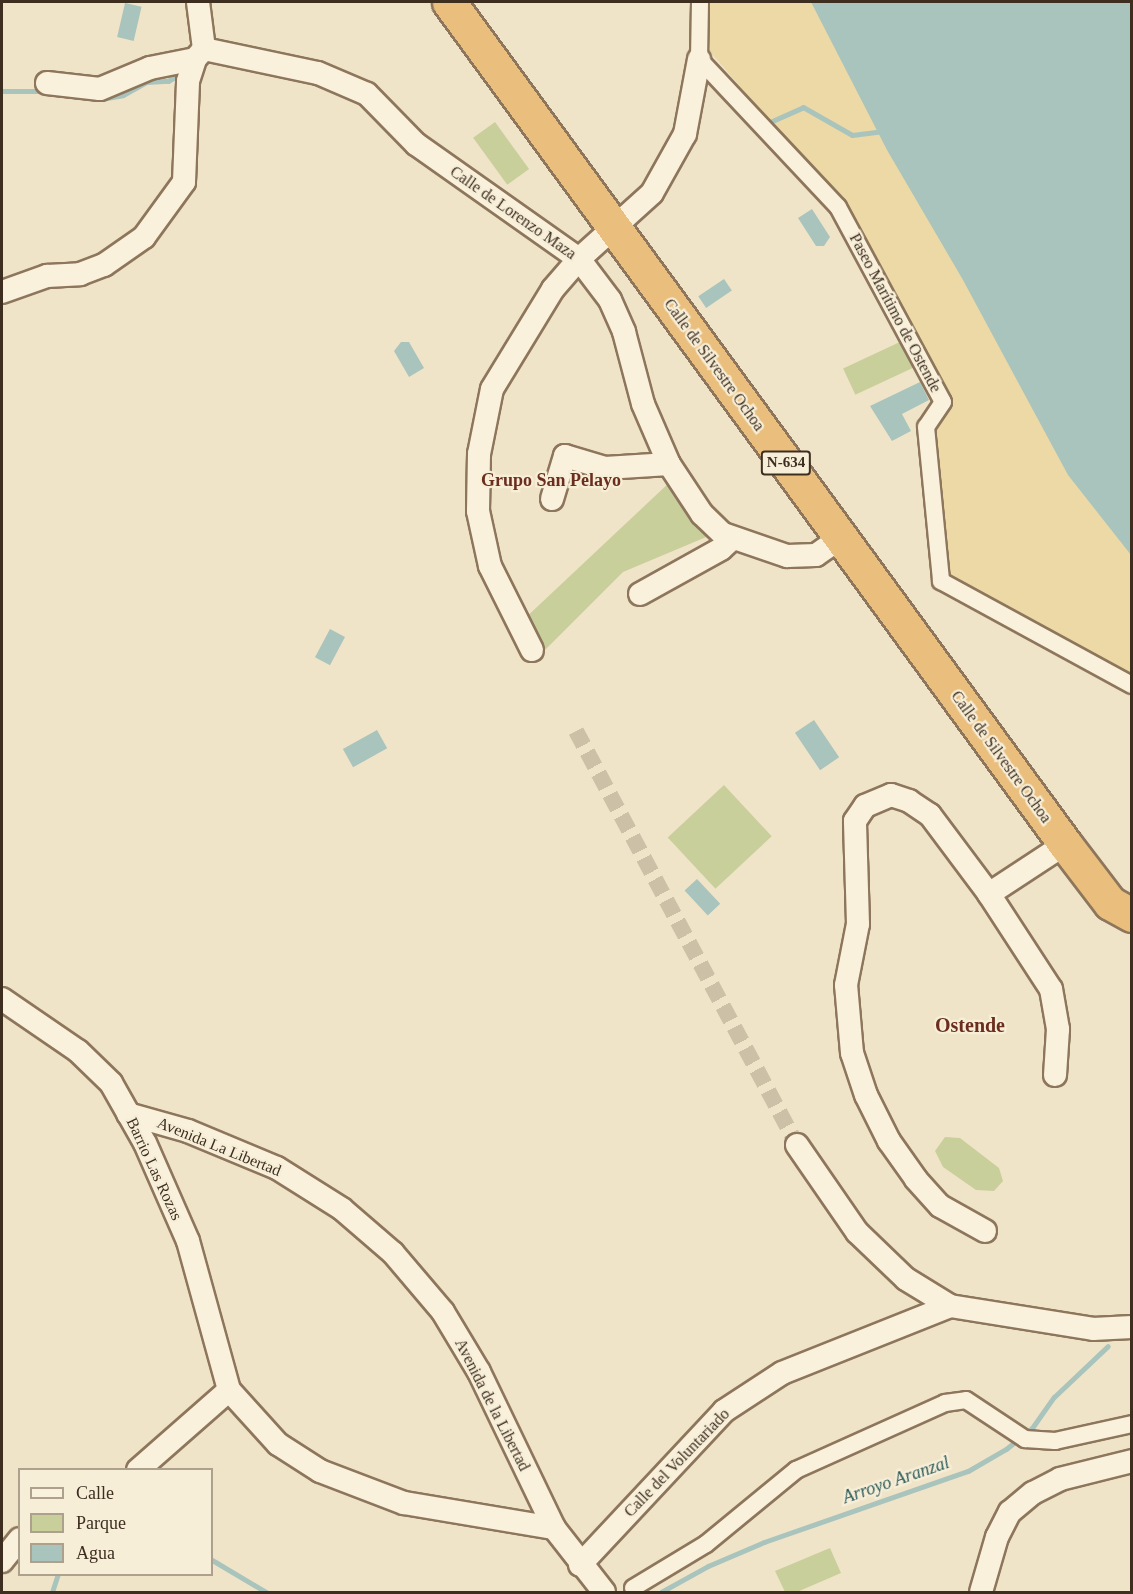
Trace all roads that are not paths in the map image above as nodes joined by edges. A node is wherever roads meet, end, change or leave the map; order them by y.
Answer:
1 (198, 2) edge
2 (449, 2) edge
3 (700, 2) edge
4 (200, 54) junction
5 (699, 59) junction
6 (47, 83) dead end
7 (615, 227) junction
8 (579, 259) junction
9 (2, 292) edge
10 (669, 464) junction
11 (552, 499) dead end
12 (840, 538) junction
13 (738, 541) junction
14 (640, 594) dead end
15 (532, 650) dead end
16 (1131, 685) edge
17 (1065, 844) junction
18 (990, 894) junction
19 (1131, 915) edge
20 (2, 999) edge
21 (1055, 1075) dead end
22 (128, 1114) junction
23 (797, 1146) tunnel mouth
24 (985, 1231) dead end
25 (393, 1253) joint
26 (950, 1306) junction
27 (1131, 1327) edge
28 (229, 1390) junction
29 (1131, 1424) edge
30 (1131, 1461) edge
31 (140, 1468) edge
32 (554, 1528) junction
33 (18, 1541) edge
34 (2, 1561) edge
35 (580, 1564) junction
36 (599, 1588) edge
37 (633, 1588) dead end
38 (981, 1593) edge

1 - 4 street
2 - 7 highway, Calle de Silvestre Ochoa / N-634
3 - 5 street
4 - 6 street
4 - 8 street, Calle de Lorenzo Maza
4 - 9 street
5 - 7 street
5 - 16 street, Paseo Marítimo de Ostende
7 - 8 street
7 - 12 highway, Calle de Silvestre Ochoa / N-634
8 - 10 street, Calle de Lorenzo Maza
8 - 15 street
10 - 11 street
10 - 13 street, Calle de Lorenzo Maza
12 - 13 street, Calle de Lorenzo Maza
12 - 17 highway, Calle de Silvestre Ochoa / N-634
13 - 14 street
17 - 18 street
17 - 19 highway, Calle de Silvestre Ochoa / N-634
18 - 21 street
18 - 24 street
20 - 22 street, Barrio Las Rozas
22 - 25 street, Avenida La Libertad
22 - 28 street, Barrio Las Rozas
23 - 26 street
25 - 32 street, Avenida de la Libertad
26 - 27 street
26 - 35 street, Calle del Voluntariado
28 - 31 street
28 - 32 street
29 - 37 street
30 - 38 street
32 - 35 street, Avenida de la Libertad
33 - 34 street
35 - 36 street, Avenida de la Libertad

